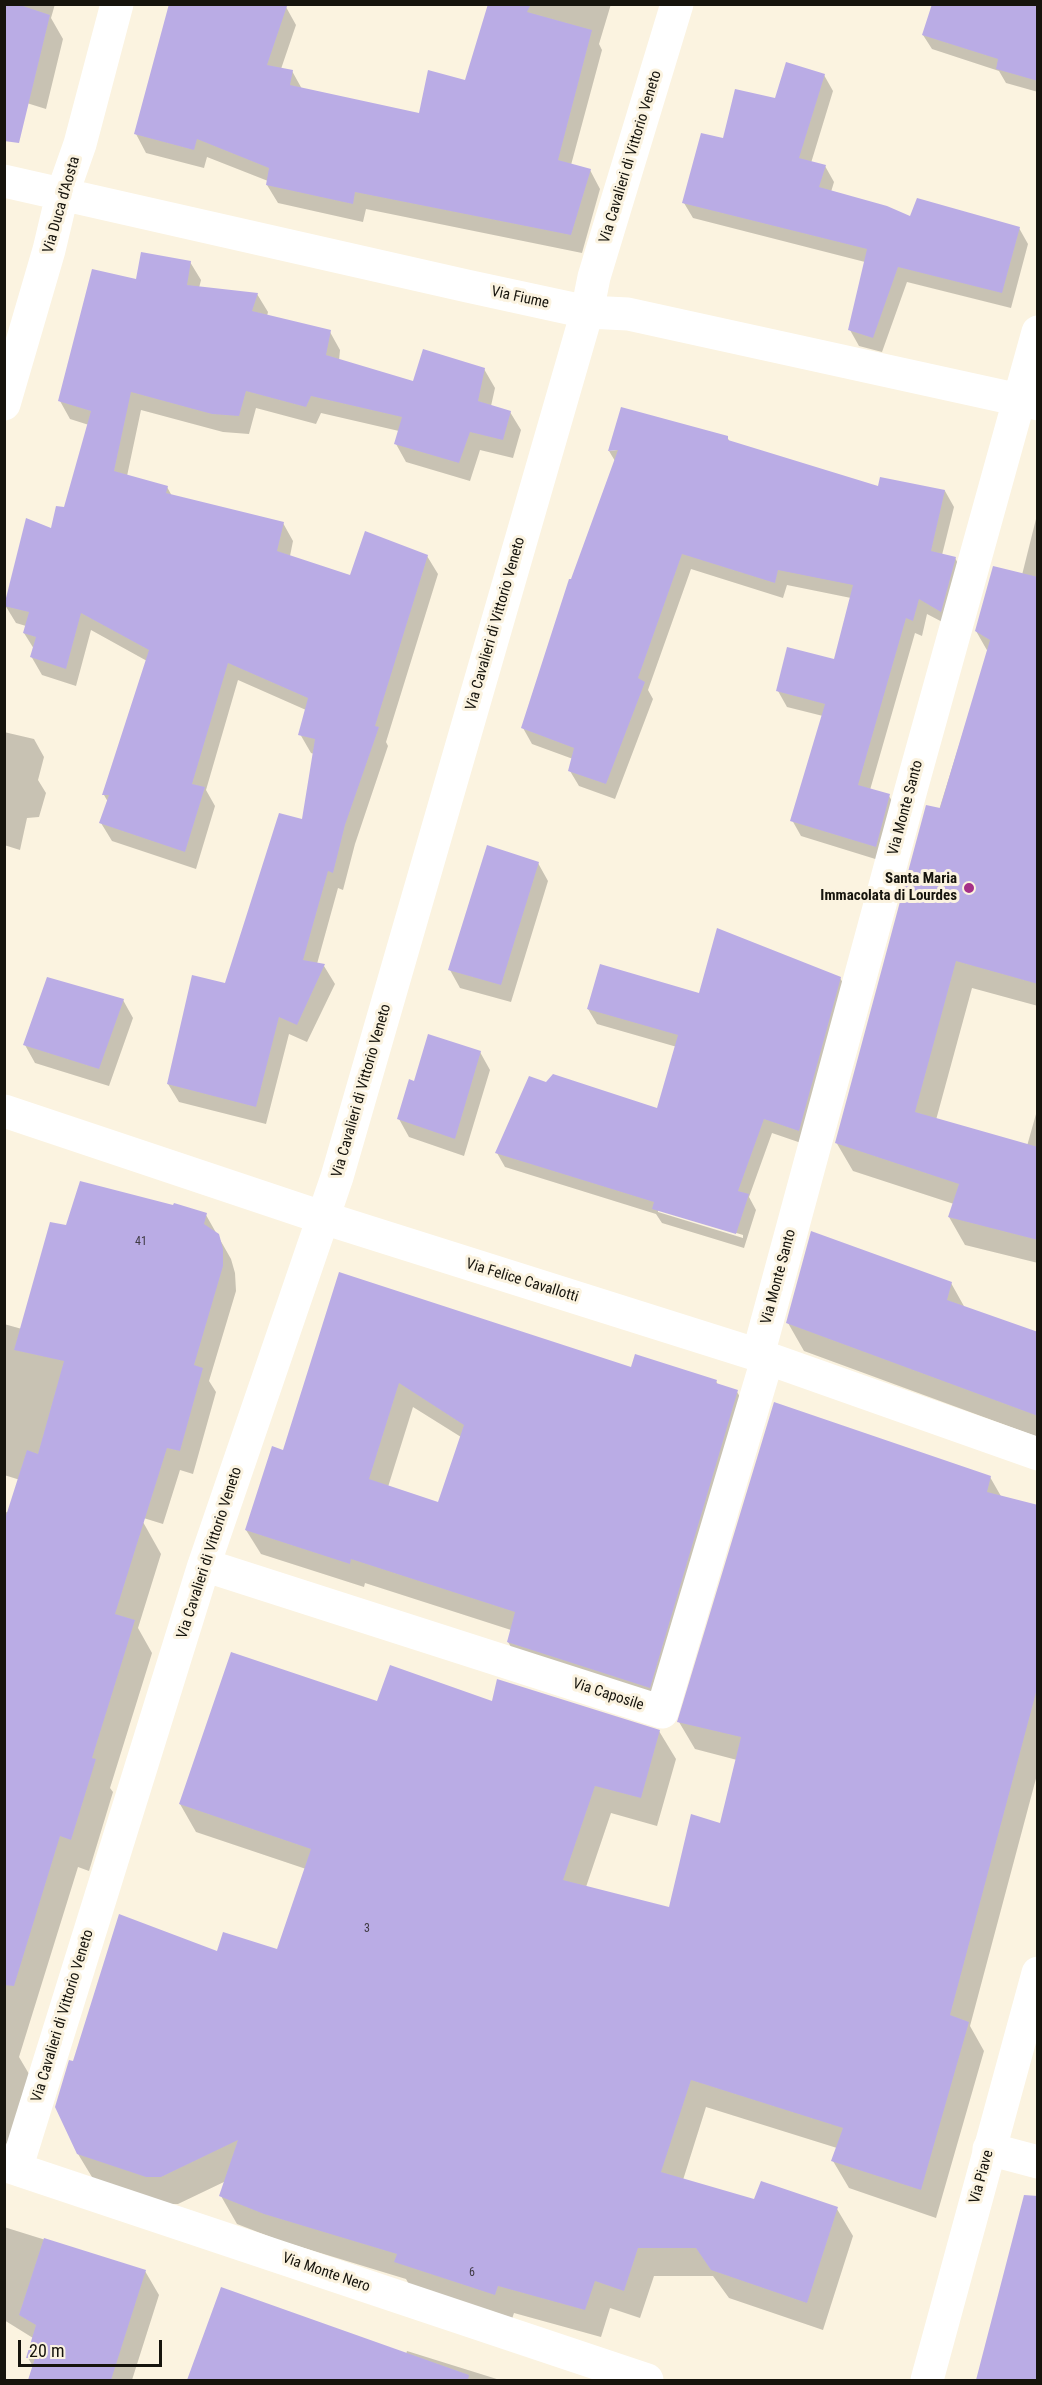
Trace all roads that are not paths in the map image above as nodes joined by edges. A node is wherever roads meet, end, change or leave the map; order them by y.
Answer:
1 (117, 4) edge
2 (677, 4) edge
3 (4, 182) edge
4 (62, 195) junction
5 (587, 312) junction
6 (1038, 332) edge
7 (1028, 402) edge
8 (4, 404) edge
9 (4, 1110) edge
10 (324, 1218) junction
11 (762, 1357) junction
12 (1038, 1454) edge
13 (204, 1565) junction
14 (1038, 1973) edge
15 (989, 2150) junction
16 (1038, 2162) edge
17 (10, 2167) edge
18 (647, 2380) edge
19 (927, 2380) edge

1 - 4 street, Via Duca d'Aosta
2 - 5 street, Via Cavalieri di Vittorio Veneto
3 - 4 street, Via Fiume
4 - 5 street, Via Fiume
4 - 8 street, Via Duca d'Aosta
5 - 7 street, Via Fiume
5 - 10 street, Via Cavalieri di Vittorio Veneto
6 - 7 street, Via Monte Santo
7 - 11 street, Via Monte Santo
9 - 10 street, Via Felice Cavallotti
10 - 11 street, Via Felice Cavallotti
10 - 13 street, Via Cavalieri di Vittorio Veneto
11 - 12 street, Via Felice Cavallotti
11 - 13 street, Via Caposile
13 - 17 street, Via Cavalieri di Vittorio Veneto
14 - 15 street, Via Piave
15 - 16 street
15 - 19 street, Via Piave
17 - 18 street, Via Monte Nero

